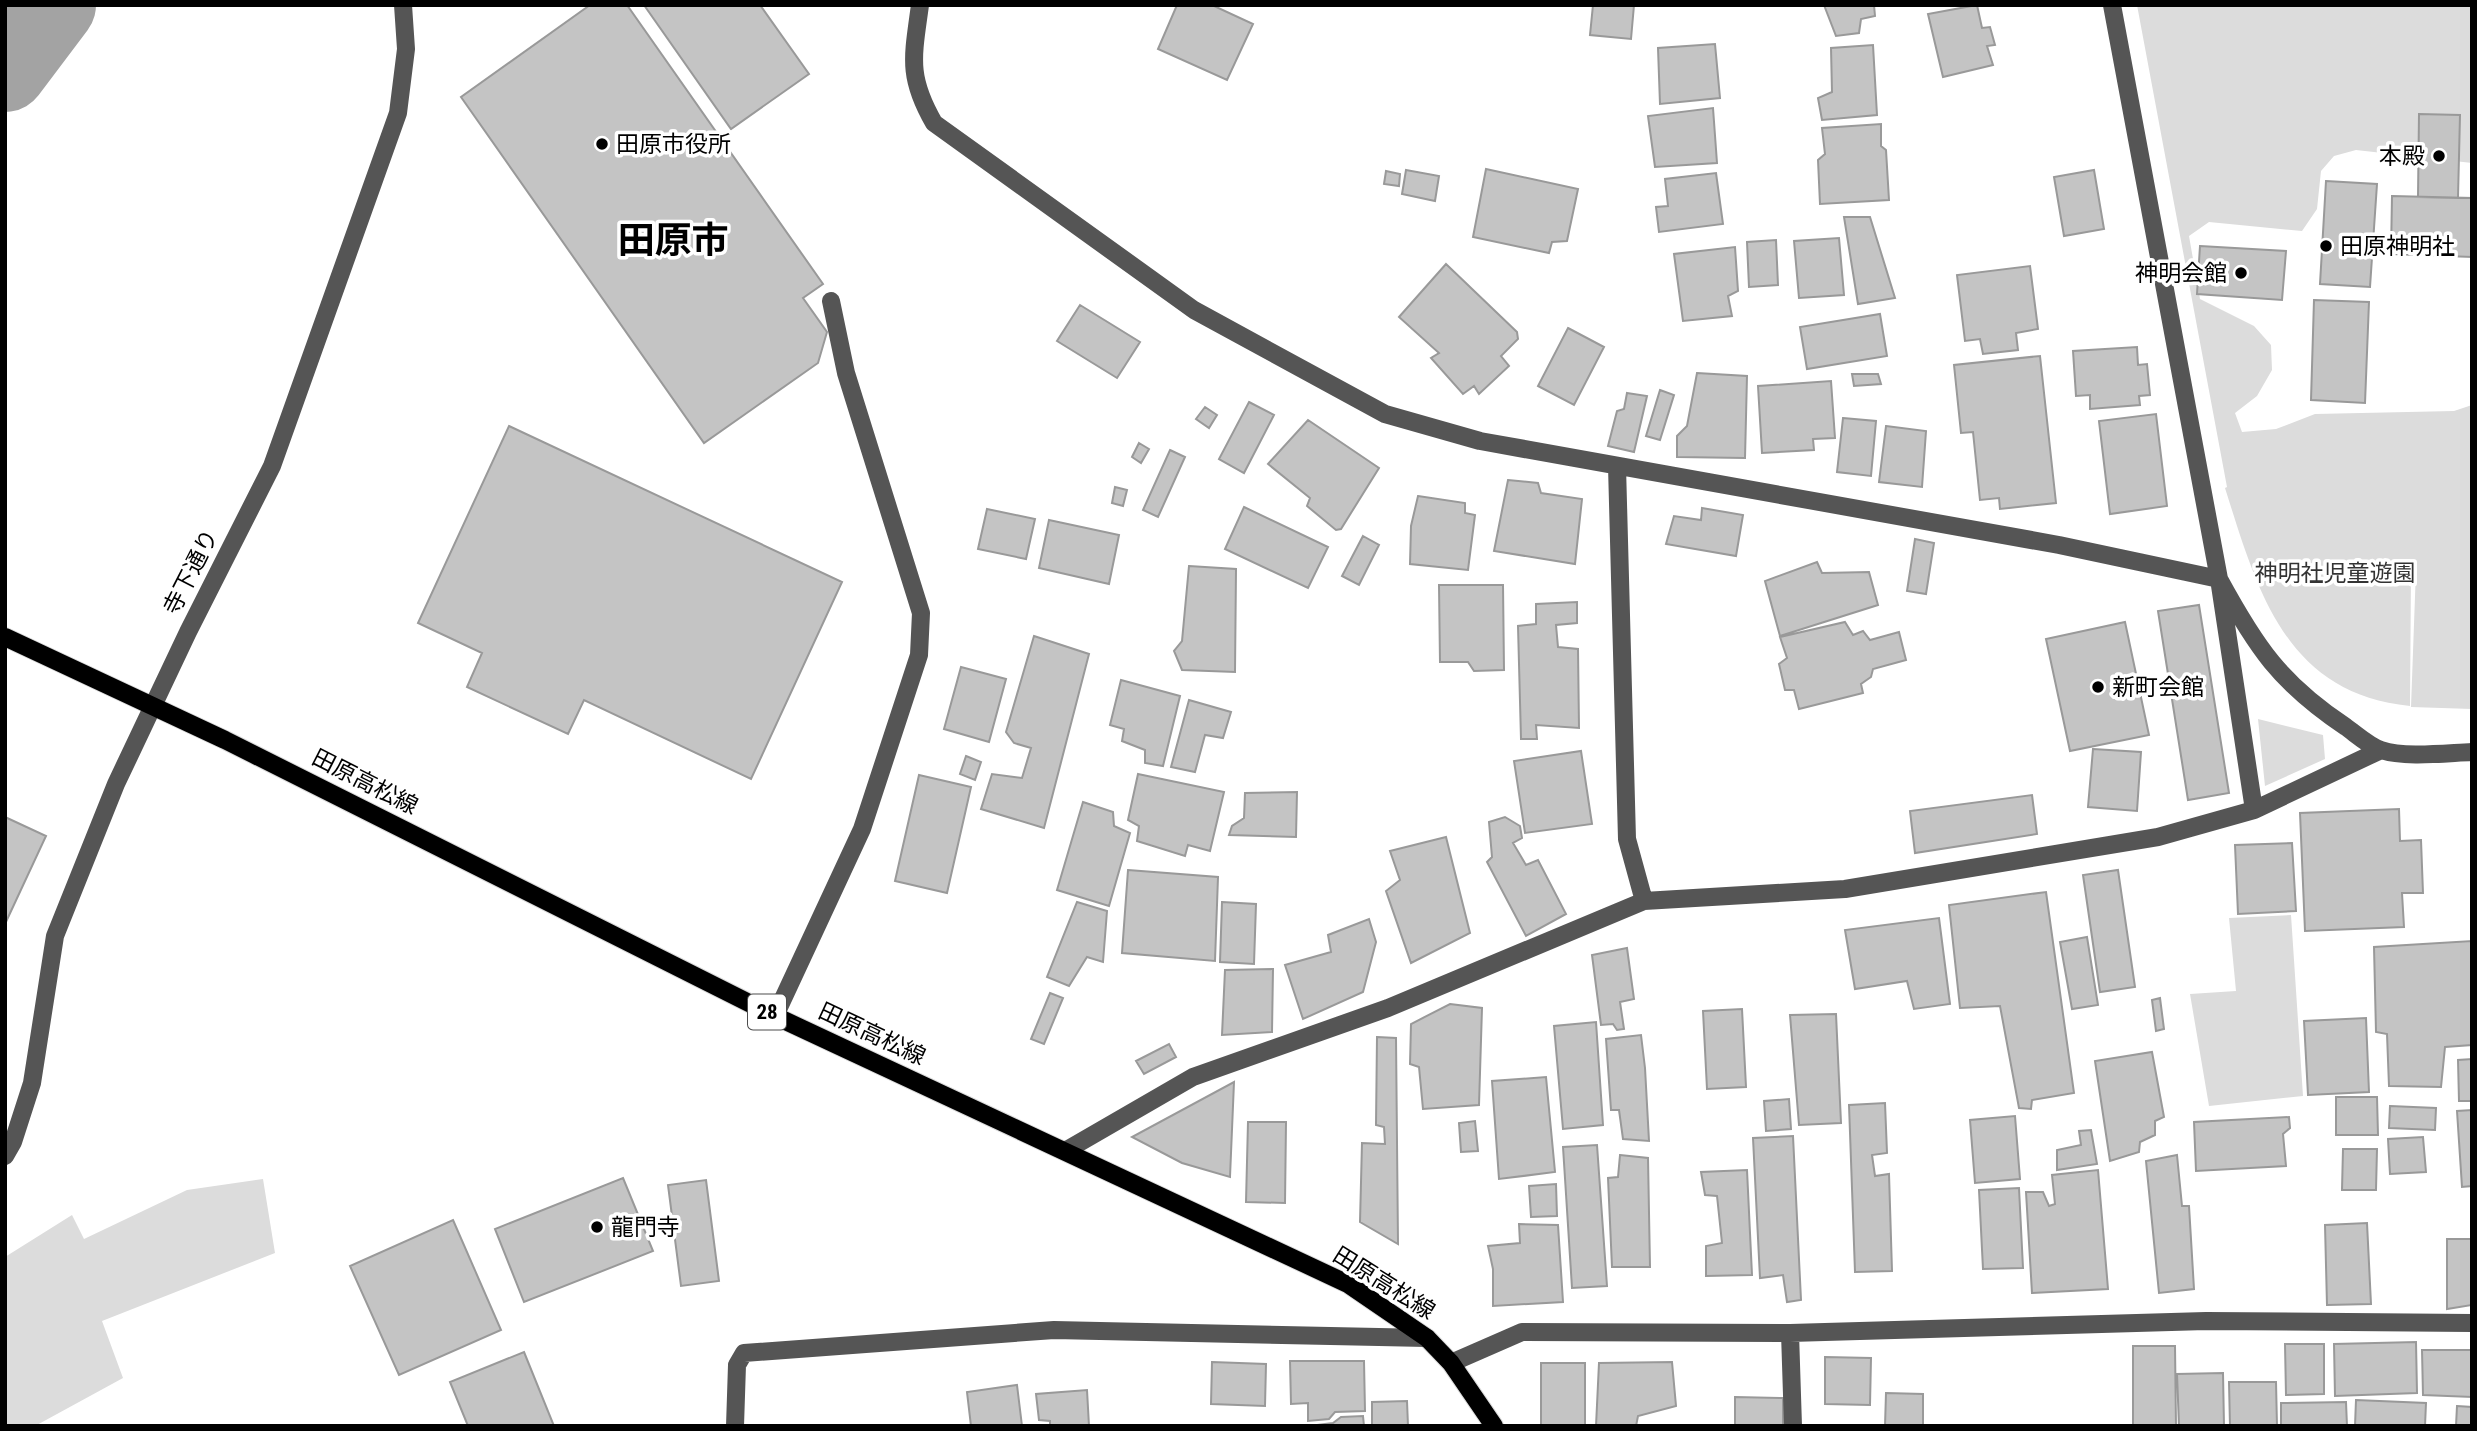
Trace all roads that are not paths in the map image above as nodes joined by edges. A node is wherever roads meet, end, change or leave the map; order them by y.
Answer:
1 (403, 5) edge
2 (920, 5) edge
3 (2112, 5) edge
4 (831, 302) dead end
5 (1617, 466) junction
6 (2218, 579) junction
7 (5, 637) edge
8 (154, 706) junction
9 (2381, 750) junction
10 (2472, 752) edge
11 (2254, 810) junction
12 (1644, 901) junction
13 (775, 1016) junction
14 (1065, 1151) junction
15 (5, 1156) edge
16 (2472, 1323) edge
17 (1790, 1333) junction
18 (1427, 1338) junction
19 (1451, 1363) junction
20 (735, 1426) edge
21 (1494, 1426) edge
22 (1793, 1426) edge

1 - 8 street, 寺下通り
2 - 5 street
3 - 6 street
4 - 13 street
5 - 6 street
5 - 12 street
6 - 9 street
6 - 11 street
7 - 8 main road, 田原高松線 / 28
8 - 13 main road, 田原高松線 / 28
8 - 15 street, 寺下通り
9 - 10 street
9 - 11 street
11 - 12 street
12 - 14 street
13 - 14 main road, 田原高松線 / 28
14 - 18 main road, 田原高松線 / 28
16 - 17 street
17 - 19 street
17 - 22 street
18 - 19 main road, 田原高松線 / 28
18 - 20 street
19 - 21 main road, 田原高松線 / 28

